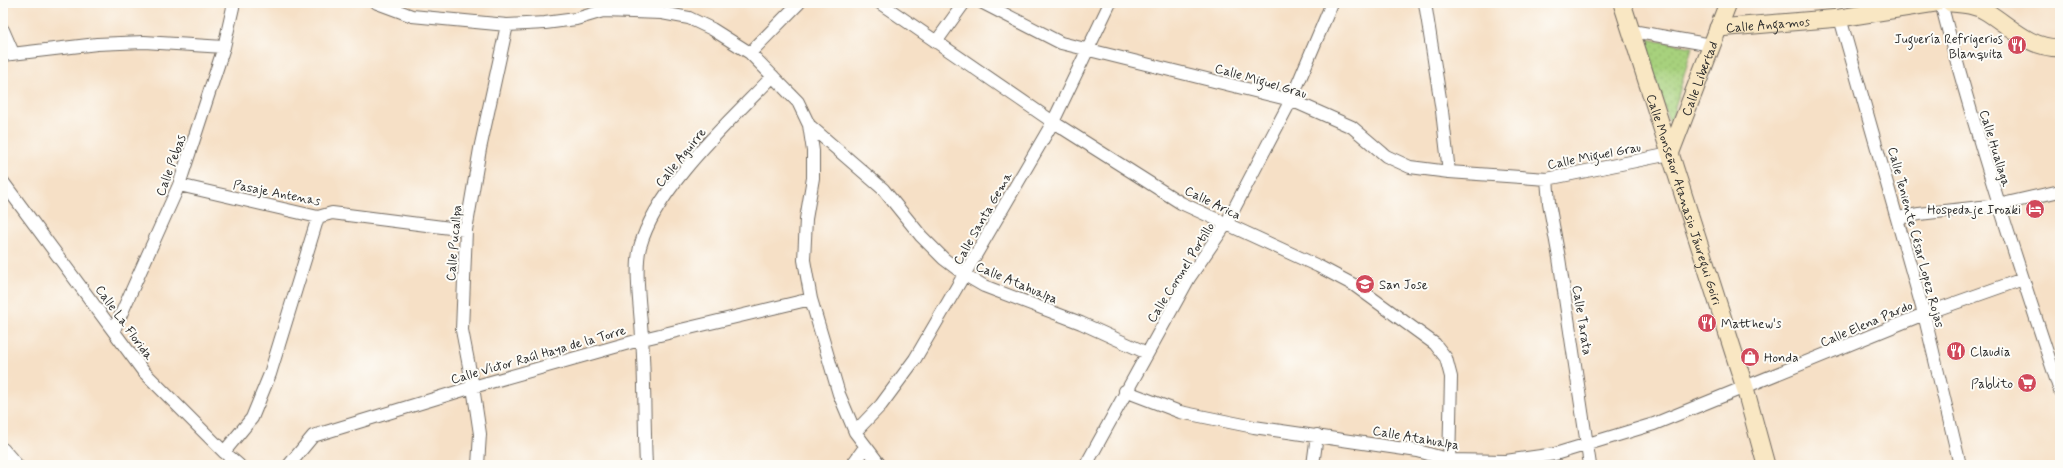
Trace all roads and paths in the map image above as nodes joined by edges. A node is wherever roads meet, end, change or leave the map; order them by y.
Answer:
1 (234, 3) edge
2 (377, 3) edge
3 (799, 3) edge
4 (880, 3) edge
5 (964, 3) edge
6 (983, 3) edge
7 (1110, 3) edge
8 (1332, 3) edge
9 (1425, 3) edge
10 (1622, 3) edge
11 (1728, 3) edge
12 (1935, 3) edge
13 (1941, 3) edge
14 (1951, 3) edge
15 (603, 7) edge
16 (1840, 18) junction
17 (508, 25) junction
18 (1718, 28) junction
19 (3, 30) edge
20 (1632, 31) junction
21 (936, 42) junction
22 (1712, 45) junction
23 (224, 47) junction
24 (2060, 48) edge
25 (1089, 50) junction
26 (750, 53) junction
27 (8, 54) edge
28 (773, 76) junction
29 (1291, 100) junction
30 (1053, 122) junction
31 (809, 125) junction
32 (1670, 154) junction
33 (1449, 172) junction
34 (1547, 179) junction
35 (3, 182) edge
36 (179, 185) junction
37 (2060, 191) edge
38 (1998, 205) junction
39 (318, 217) junction
40 (1898, 218) junction
41 (1226, 224) junction
42 (466, 230) junction
43 (965, 275) junction
44 (2023, 279) junction
45 (811, 299) junction
46 (1924, 314) junction
47 (114, 330) junction
48 (642, 339) junction
49 (1147, 353) junction
50 (473, 387) junction
51 (1745, 388) junction
52 (1126, 391) junction
53 (2060, 391) edge
54 (855, 432) junction
55 (1317, 435) junction
56 (1587, 444) junction
57 (865, 447) junction
58 (3, 449) edge
59 (224, 452) junction
60 (1450, 462) edge
61 (17, 465) edge
62 (239, 465) edge
63 (289, 465) edge
64 (478, 465) edge
65 (646, 465) edge
66 (852, 465) edge
67 (880, 465) edge
68 (1086, 465) edge
69 (1313, 465) edge
70 (1590, 465) edge
71 (1766, 465) edge
72 (1960, 465) edge

1 - 23 street, Calle Pebas
2 - 17 street
3 - 26 street
4 - 21 street, Calle Arica
5 - 21 street
6 - 25 street, Calle Miguel Grau
7 - 25 street, Calle Santa Gema
8 - 29 street, Calle Coronel Portillo
9 - 33 street
10 - 20 street, Calle Monseñor Atanasio Jáuregui Goiri
11 - 18 street, Calle Libertad
12 - 16 street, Calle Angamos
13 - 38 street, Calle Huallaga
14 - 24 street
15 - 17 street
15 - 26 street
16 - 18 street, Calle Angamos
16 - 40 street, Calle Teniente César Lopez Rojas
17 - 42 street, Calle Pucallpa
18 - 22 street, Calle Libertad
19 - 27 street
20 - 22 street
20 - 32 street, Calle Monseñor Atanasio Jáuregui Goiri
21 - 30 street, Calle Arica
22 - 32 street, Calle Libertad
23 - 27 street
23 - 36 street, Calle Pebas
25 - 29 street, Calle Miguel Grau
25 - 30 street, Calle Santa Gema
26 - 28 street
28 - 31 street
28 - 48 street, Calle Aguirre
29 - 33 street, Calle Miguel Grau
29 - 41 street, Calle Coronel Portillo
30 - 41 street, Calle Arica
30 - 43 street, Calle Santa Gema
31 - 43 street, Calle Atahualpa
31 - 45 street
32 - 34 street, Calle Miguel Grau
32 - 51 street, Calle Monseñor Atanasio Jáuregui Goiri
33 - 34 street, Calle Miguel Grau
34 - 56 street, Calle Tarata
35 - 47 street, Calle La Florida
36 - 39 street, Pasaje Antenas
36 - 47 street, Calle Pebas
37 - 38 street
38 - 40 street
38 - 44 street, Calle Huallaga
39 - 42 street, Pasaje Antenas
39 - 59 street
40 - 46 street, Calle Teniente César Lopez Rojas
41 - 49 street, Calle Coronel Portillo
41 - 60 street, Calle Arica
42 - 50 street, Calle Pucallpa
43 - 49 street, Calle Atahualpa
43 - 54 street, Calle Santa Gema
44 - 46 street, Calle Elena Pardo
44 - 53 street, Calle Huallaga
45 - 48 street, Calle Víctor Raúl Haya de la Torre
45 - 54 street
46 - 51 street, Calle Elena Pardo
46 - 72 street, Calle Teniente César Lopez Rojas
47 - 59 street, Calle La Florida
48 - 50 street, Calle Víctor Raúl Haya de la Torre
48 - 65 street, Calle Aguirre
49 - 52 street, Calle Coronel Portillo
50 - 63 street, Calle Víctor Raúl Haya de la Torre
50 - 64 street, Calle Pucallpa
51 - 56 street, Calle Atahualpa
51 - 71 street, Calle Monseñor Atanasio Jáuregui Goiri
52 - 55 street, Calle Atahualpa
52 - 68 street, Calle Coronel Portillo
54 - 57 street
55 - 60 street, Calle Atahualpa
55 - 69 street
56 - 60 street, Calle Atahualpa
56 - 70 street, Calle Tarata
57 - 66 street
57 - 67 street
58 - 61 street
59 - 62 street, Calle La Florida

